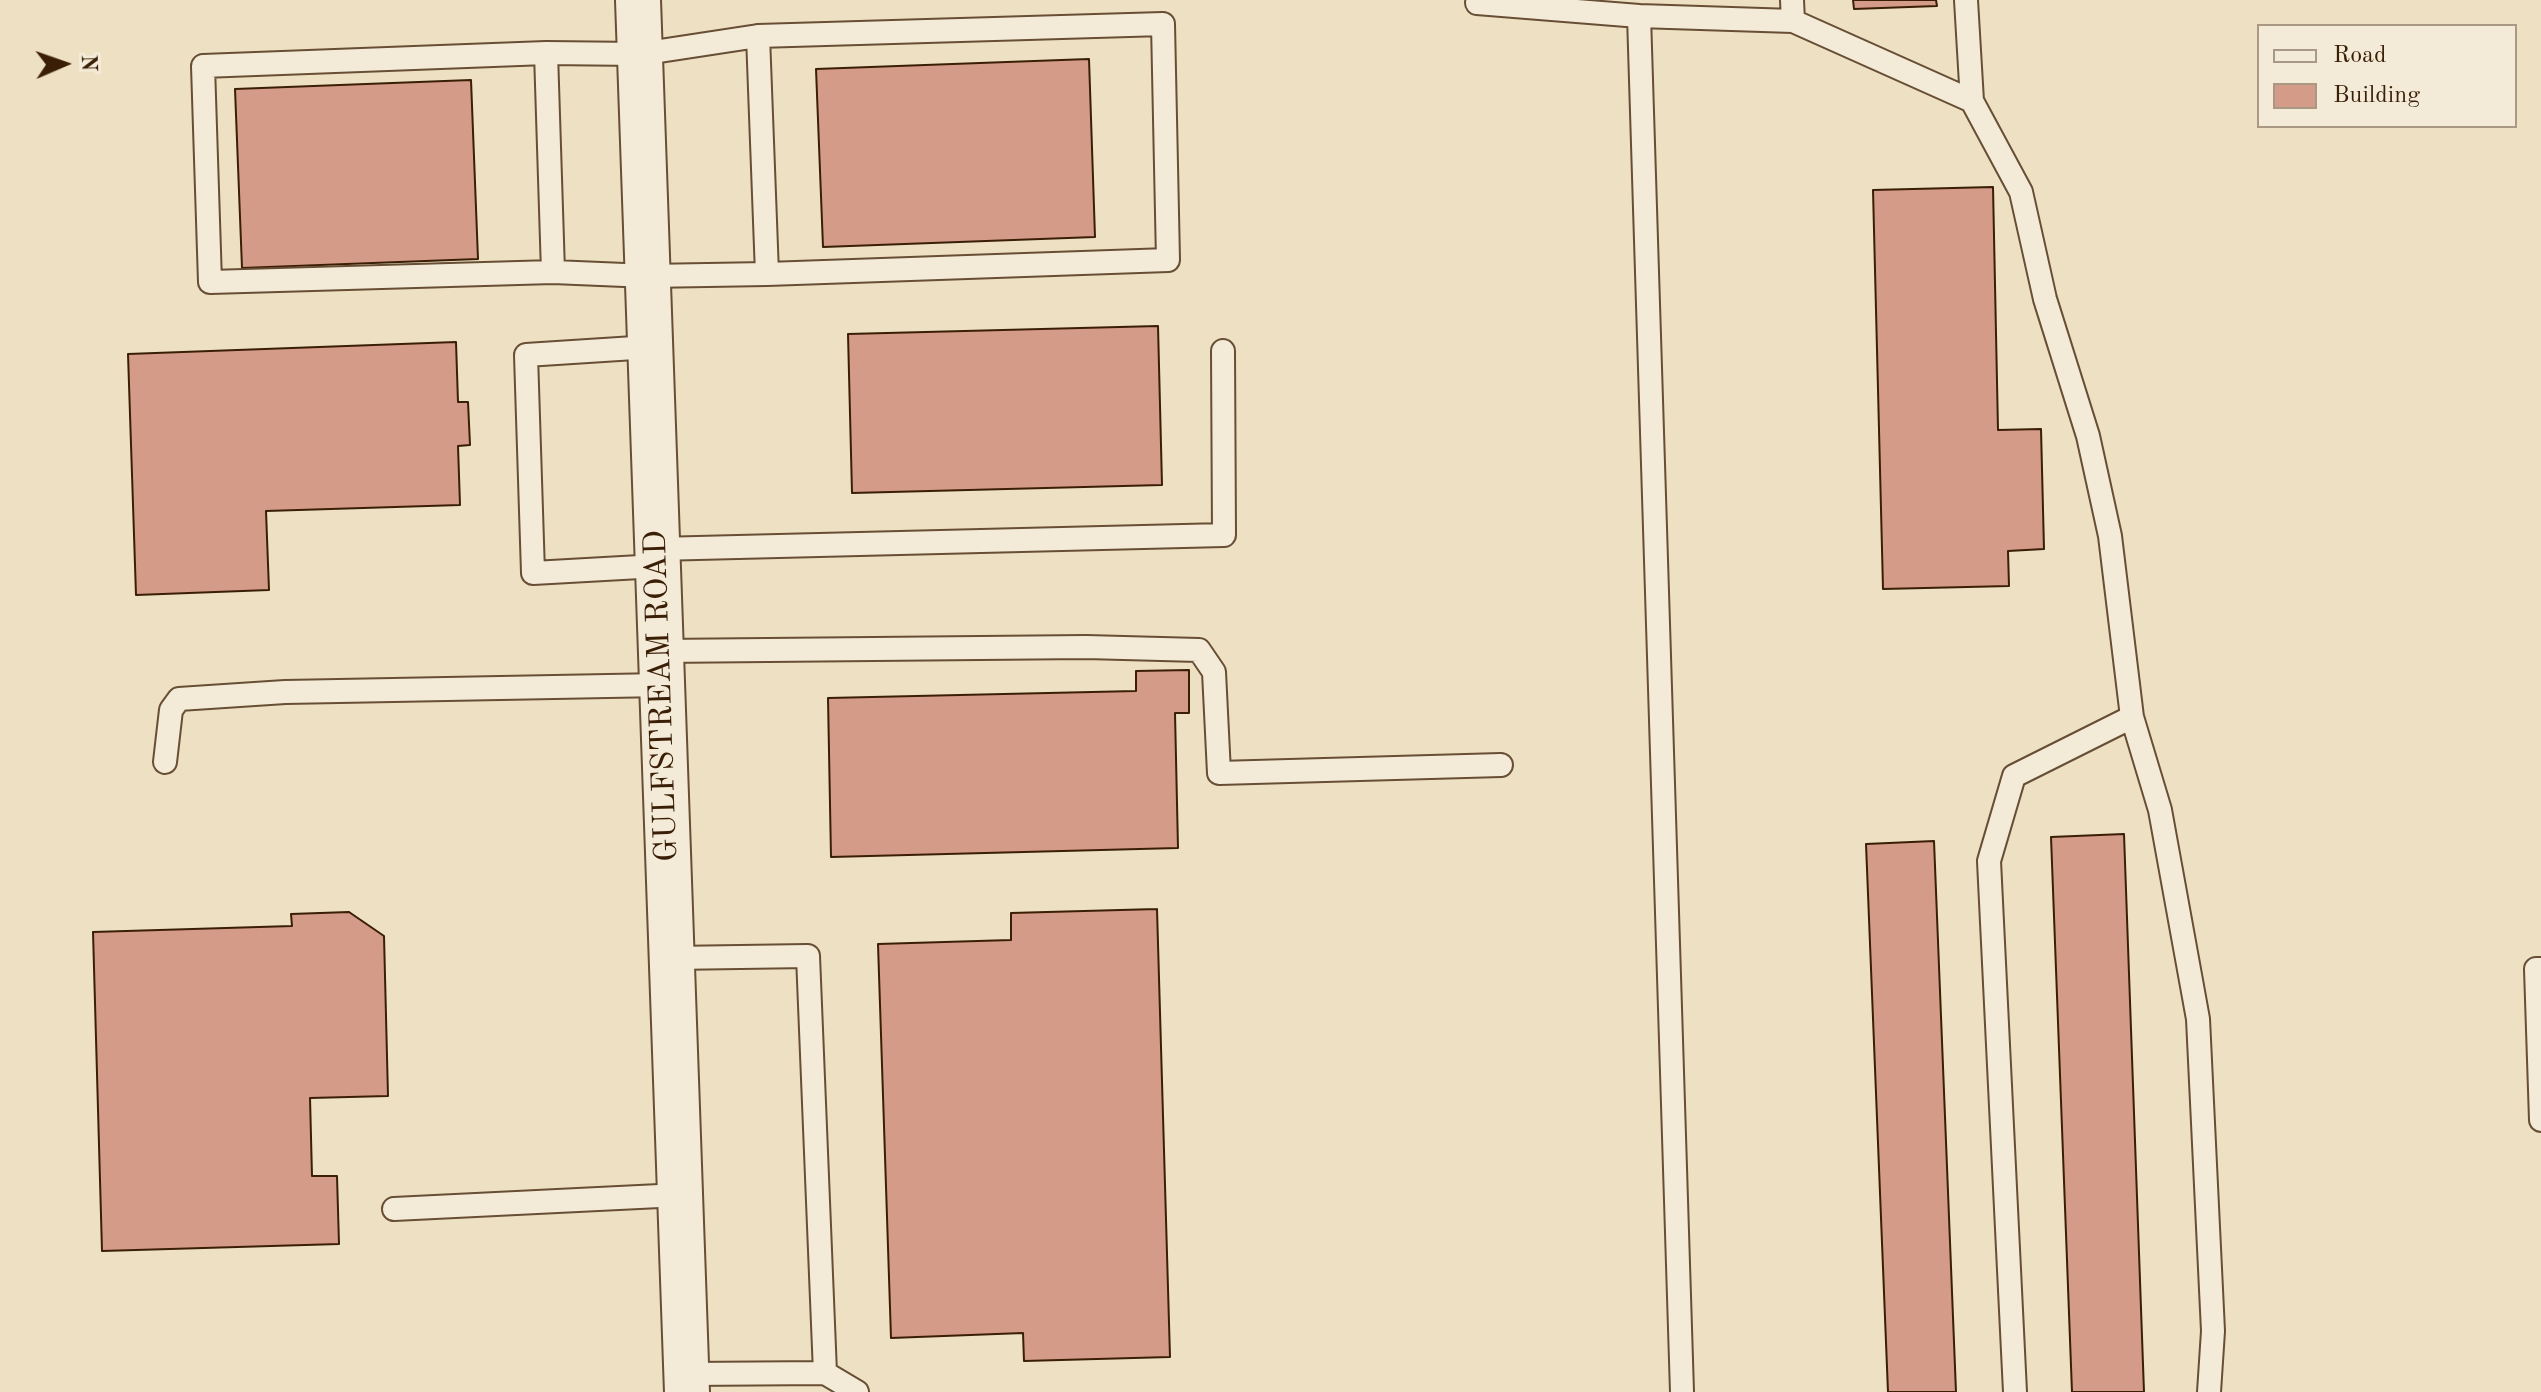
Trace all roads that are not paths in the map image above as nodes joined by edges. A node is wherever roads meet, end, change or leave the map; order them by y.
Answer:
1 (638, 0) edge
2 (1966, 0) edge
3 (1477, 3) dead end
4 (1793, 11) edge
5 (1639, 16) junction
6 (758, 36) junction
7 (546, 53) junction
8 (640, 54) junction
9 (1972, 101) junction
10 (553, 272) junction
11 (767, 274) junction
12 (648, 276) junction
13 (650, 347) junction
14 (1223, 351) dead end
15 (658, 557) junction
16 (661, 668) junction
17 (2132, 717) junction
18 (165, 762) dead end
19 (1501, 765) dead end
20 (672, 958) junction
21 (2541, 969) edge
22 (2541, 1120) edge
23 (680, 1195) junction
24 (394, 1209) dead end
25 (825, 1373) junction
26 (686, 1383) edge
27 (857, 1392) edge
28 (1682, 1392) edge
29 (2015, 1392) edge
30 (2209, 1392) edge

1 - 8 street, GULFSTREAM ROAD
2 - 9 lane
3 - 5 lane
4 - 5 lane
4 - 9 lane
5 - 28 lane
6 - 8 lane
6 - 11 lane
6 - 11 lane
7 - 8 lane
7 - 10 lane
7 - 10 lane
8 - 12 street, GULFSTREAM ROAD
9 - 17 lane
10 - 12 lane
11 - 12 lane
12 - 13 street, GULFSTREAM ROAD
13 - 15 street, GULFSTREAM ROAD
13 - 15 lane
14 - 15 lane
15 - 16 street, GULFSTREAM ROAD
16 - 18 lane
16 - 19 lane
16 - 20 street, GULFSTREAM ROAD
17 - 29 lane
17 - 30 lane
20 - 23 street, GULFSTREAM ROAD
20 - 25 lane
21 - 22 lane
23 - 24 lane
23 - 26 street, GULFSTREAM ROAD
25 - 26 lane
25 - 27 lane

